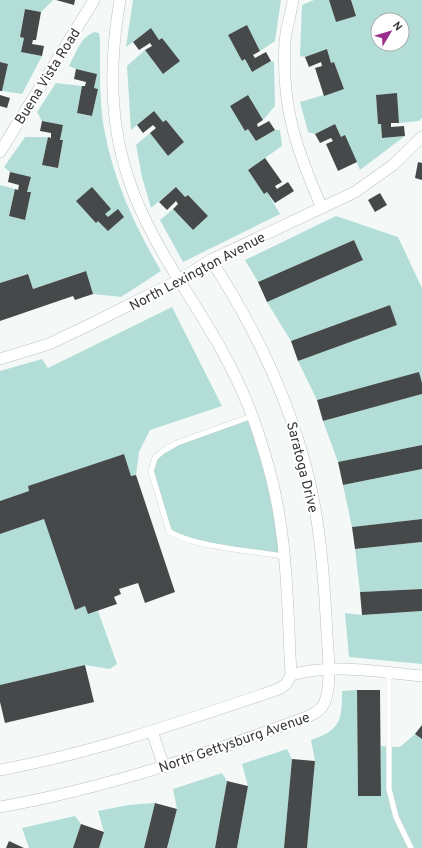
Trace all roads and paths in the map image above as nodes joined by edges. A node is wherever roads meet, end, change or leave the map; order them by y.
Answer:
1 (94, 0) edge
2 (120, 0) edge
3 (293, 0) edge
4 (422, 137) edge
5 (0, 152) edge
6 (322, 208) junction
7 (211, 260) junction
8 (179, 280) junction
9 (0, 359) edge
10 (252, 416) junction
11 (284, 556) junction
12 (329, 669) junction
13 (389, 673) junction
14 (291, 675) junction
15 (422, 676) edge
16 (152, 732) junction
17 (164, 767) junction
18 (0, 770) edge
19 (0, 807) edge
20 (411, 848) edge

1 - 5 street, Buena Vista Road
2 - 8 street
3 - 6 street
4 - 6 street, North Lexington Avenue
6 - 7 street, North Lexington Avenue
7 - 8 street, North Lexington Avenue
7 - 12 street, Saratoga Drive
8 - 9 street, North Lexington Avenue
8 - 10 street
10 - 11 street
10 - 11 lane
11 - 14 street
12 - 13 street
12 - 14 street
12 - 17 street, North Gettysburg Avenue
13 - 15 street
13 - 20 lane
14 - 16 street
16 - 17 street
16 - 18 street
17 - 19 street, North Gettysburg Avenue

